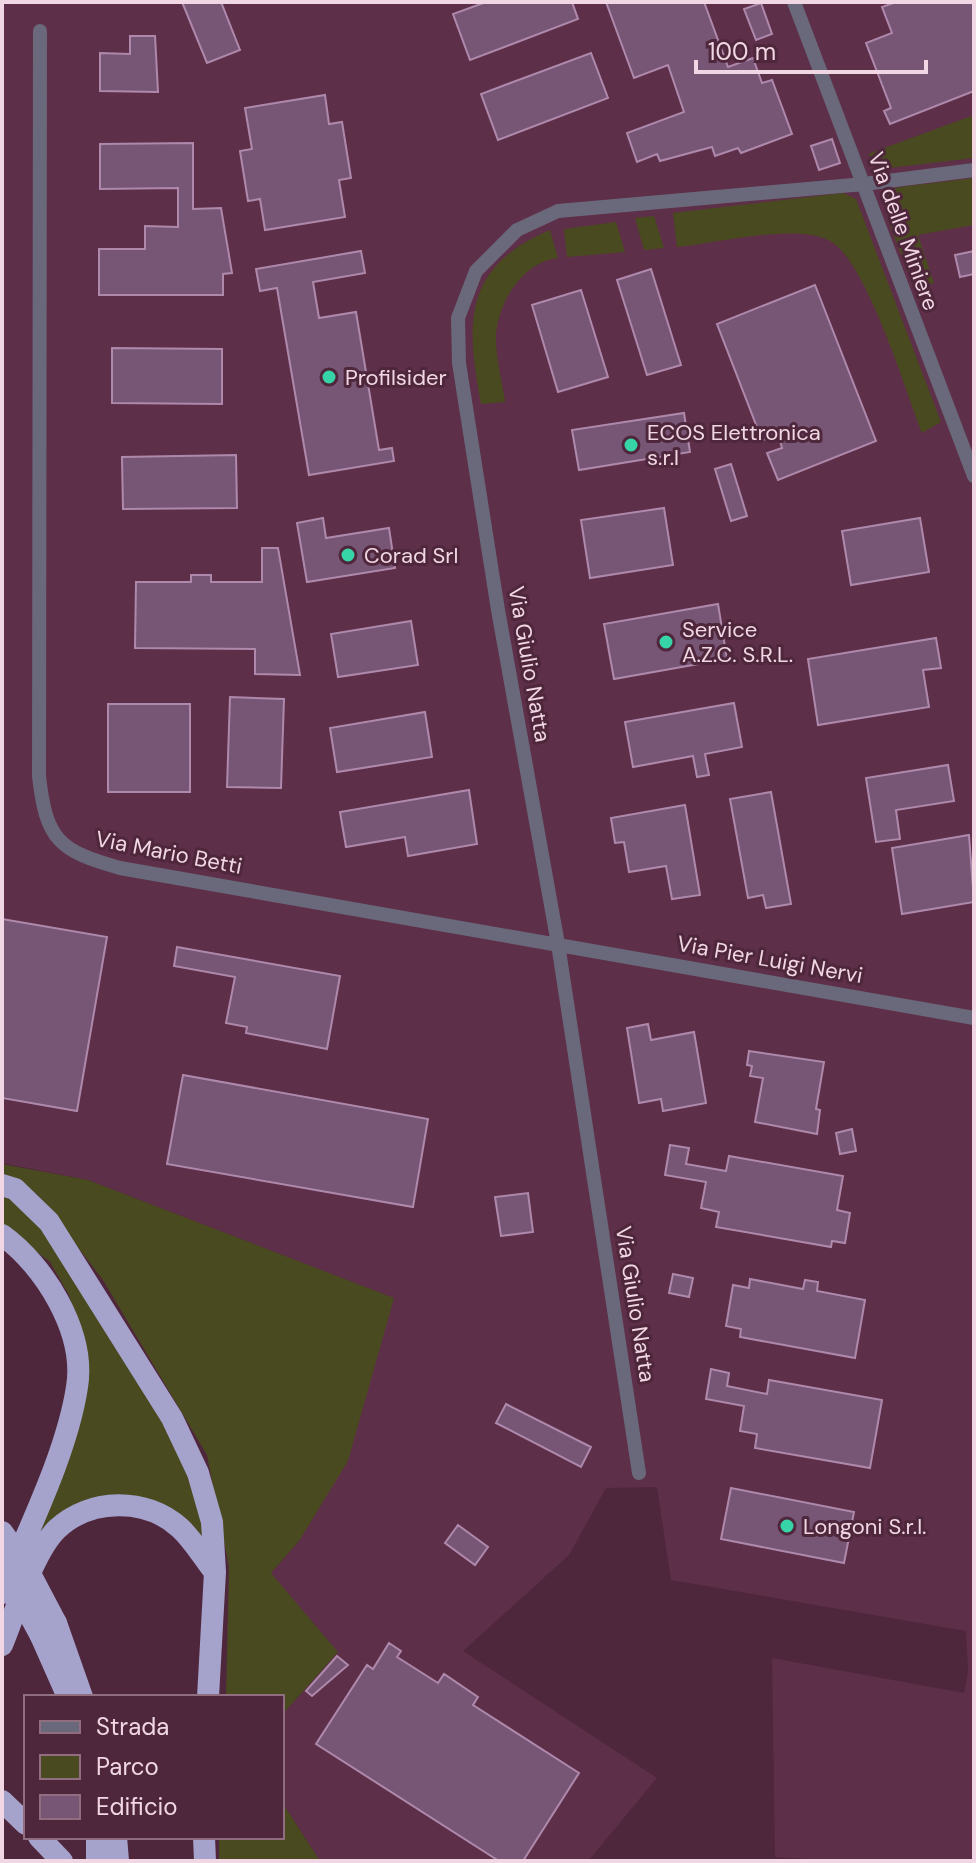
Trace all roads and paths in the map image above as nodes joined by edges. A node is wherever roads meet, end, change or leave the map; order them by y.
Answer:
1 (794, 2) edge
2 (40, 31) dead end
3 (974, 170) edge
4 (864, 184) junction
5 (974, 476) edge
6 (558, 944) junction
7 (974, 1004) edge
8 (967, 1017) edge
9 (2, 1185) edge
10 (2, 1235) edge
11 (639, 1473) dead end
12 (2, 1532) edge
13 (2, 1564) edge
14 (215, 1572) junction
15 (2, 1593) edge
16 (48, 1629) junction
17 (2, 1645) edge
18 (67, 1695) edge
19 (81, 1695) edge
20 (208, 1695) edge
21 (2, 1801) edge
22 (24, 1822) edge
23 (41, 1839) edge
24 (97, 1839) edge
25 (116, 1839) edge
26 (204, 1839) edge
27 (62, 1861) edge
28 (97, 1861) edge
29 (118, 1861) edge
30 (205, 1861) edge

1 - 4 street, Via delle Miniere
2 - 6 street, Via Mario Betti
3 - 4 street, Via Giulio Natta
4 - 5 street, Via delle Miniere
4 - 6 street, Via Giulio Natta
6 - 8 street, Via Pier Luigi Nervi
6 - 11 street, Via Giulio Natta
7 - 8 street
9 - 14 highway
10 - 15 highway
12 - 16 highway, bridge
13 - 16 highway, bridge
14 - 17 highway
14 - 20 highway
16 - 18 highway
16 - 19 highway
21 - 22 highway
23 - 27 highway
24 - 28 highway
25 - 29 highway
26 - 30 highway

